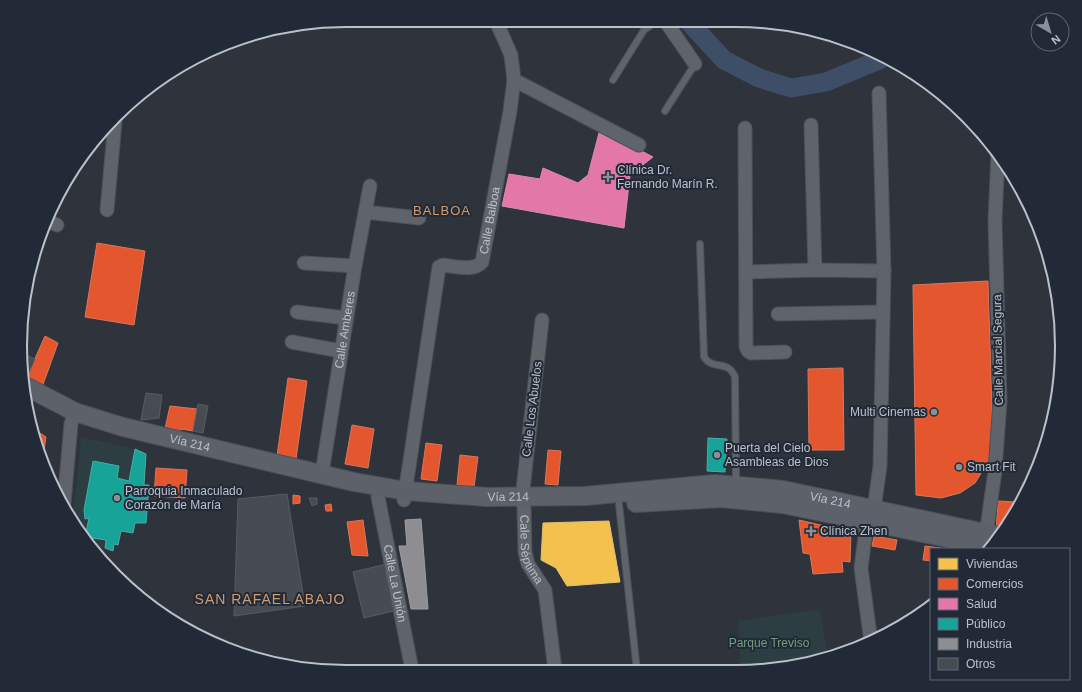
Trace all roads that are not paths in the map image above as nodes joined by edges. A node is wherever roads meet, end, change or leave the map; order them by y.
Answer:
1 (499, 27) edge
2 (648, 27) edge
3 (669, 27) edge
4 (695, 64) joint
5 (514, 80) junction
6 (613, 80) dead end
7 (879, 93) dead end
8 (664, 111) dead end
9 (811, 125) dead end
10 (114, 127) edge
11 (745, 128) dead end
12 (640, 145) dead end
13 (998, 164) edge
14 (370, 186) dead end
15 (107, 210) dead end
16 (365, 212) junction
17 (419, 218) dead end
18 (700, 244) dead end
19 (304, 263) dead end
20 (355, 266) junction
21 (814, 270) junction
22 (884, 271) junction
23 (746, 272) junction
24 (297, 312) dead end
25 (883, 312) junction
26 (778, 314) dead end
27 (346, 318) junction
28 (542, 320) dead end
29 (292, 342) dead end
30 (341, 351) junction
31 (785, 352) dead end
32 (30, 389) edge
33 (32, 404) edge
34 (73, 418) junction
35 (322, 473) junction
36 (736, 486) junction
37 (65, 496) edge
38 (405, 496) junction
39 (378, 497) junction
40 (523, 503) junction
41 (619, 504) junction
42 (870, 515) junction
43 (990, 538) edge
44 (955, 539) edge
45 (988, 541) edge
46 (871, 635) edge
47 (411, 665) edge
48 (554, 665) edge
49 (637, 665) edge

1 - 5 street, Calle Balboa
2 - 6 lane
3 - 4 street
4 - 8 lane
5 - 12 street
5 - 38 street, Calle Balboa
7 - 22 street
9 - 21 street
10 - 15 street
11 - 23 street
13 - 43 street, Calle Marcial Segura
14 - 16 street, Calle Amberes
16 - 17 street
16 - 20 street, Calle Amberes
18 - 36 lane
19 - 20 street
20 - 27 street, Calle Amberes
21 - 22 street
21 - 23 street
22 - 25 street
23 - 31 street
24 - 27 street
25 - 26 street
25 - 42 street
27 - 30 street, Calle Amberes
28 - 40 street, Calle Los Abuelos
29 - 30 street
30 - 35 street, Calle Amberes
32 - 34 main road, Vía 214
33 - 34 main road, Vía 214
34 - 35 main road, Vía 214
34 - 37 street
34 - 39 main road, Vía 214
35 - 38 main road, Vía 214
36 - 40 main road, Vía 214
36 - 42 main road, Vía 214
38 - 39 main road, Vía 214
38 - 40 main road, Vía 214
39 - 47 street, Calle La Unión
40 - 41 main road, Vía 214
40 - 48 street, Cale Séptima
41 - 42 main road, Vía 214
41 - 49 lane
42 - 44 main road, Vía 214
42 - 46 street
44 - 45 main road, Vía 214

